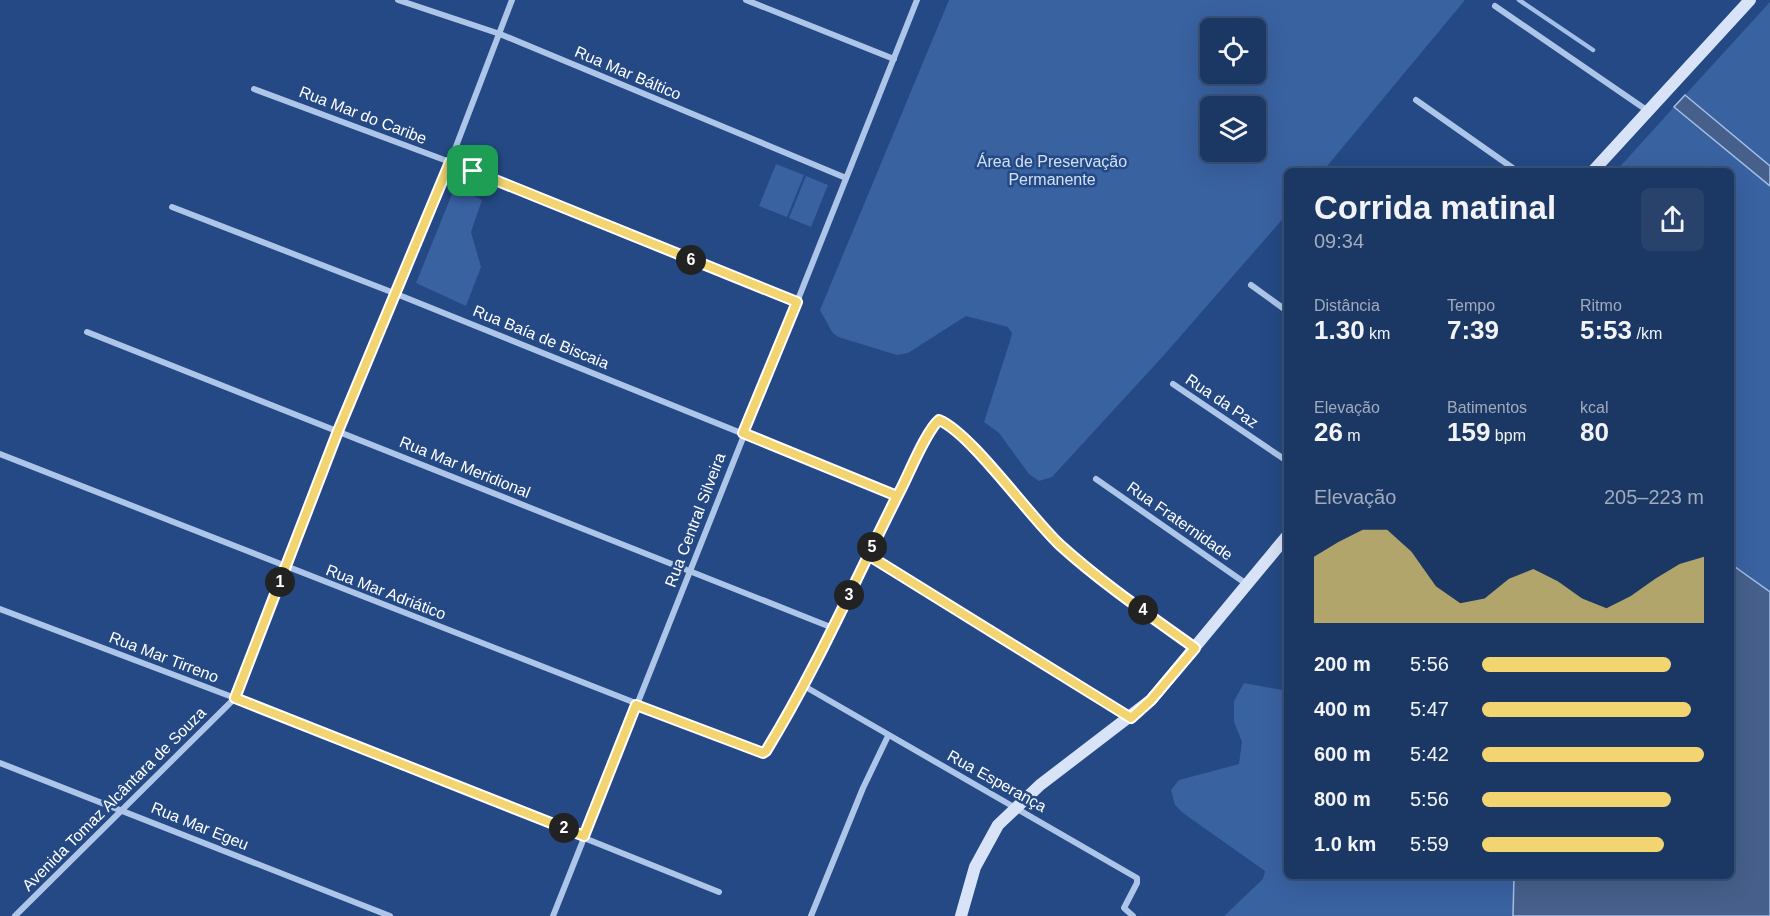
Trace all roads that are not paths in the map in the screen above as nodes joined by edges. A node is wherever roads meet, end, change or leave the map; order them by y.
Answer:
1 (398, 0) edge
2 (512, 0) edge
3 (746, 0) edge
4 (917, 0) edge
5 (1750, 0) edge
6 (1495, 6) dead end
7 (500, 34) junction
8 (894, 59) junction
9 (254, 88) dead end
10 (1416, 100) dead end
11 (1649, 111) junction
12 (450, 162) junction
13 (1513, 168) edge
14 (1596, 168) edge
15 (846, 178) junction
16 (172, 207) dead end
17 (1251, 285) dead end
18 (394, 293) junction
19 (797, 302) junction
20 (1284, 308) edge
21 (87, 332) dead end
22 (1173, 384) dead end
23 (338, 431) junction
24 (743, 433) junction
25 (0, 454) edge
26 (1284, 459) edge
27 (1096, 479) dead end
28 (897, 496) junction
29 (1284, 540) edge
30 (868, 555) junction
31 (286, 567) junction
32 (690, 571) junction
33 (1248, 585) junction
34 (0, 609) edge
35 (833, 628) junction
36 (1195, 648) junction
37 (804, 686) junction
38 (235, 698) junction
39 (636, 705) junction
40 (1131, 718) junction
41 (888, 736) junction
42 (0, 763) edge
43 (1016, 807) junction
44 (123, 811) junction
45 (584, 836) junction
46 (719, 892) dead end
47 (15, 916) edge
48 (390, 916) edge
49 (553, 916) edge
50 (811, 916) edge
51 (961, 916) edge
52 (1133, 916) edge

1 - 7 street, Rua Mar Báltico
2 - 7 street, Avenida Tomaz Alcântara de Souza
3 - 8 street
4 - 8 street, Rua Central Silveira
5 - 11 main road
6 - 11 street
7 - 12 street, Avenida Tomaz Alcântara de Souza
7 - 15 street, Rua Mar Báltico
8 - 15 street, Rua Central Silveira
9 - 12 street, Rua Mar do Caribe
10 - 13 street
11 - 14 main road
12 - 18 street, Avenida Tomaz Alcântara de Souza
12 - 19 street, Rua Mar do Caribe
15 - 19 street, Rua Central Silveira
16 - 18 street, Rua Baía de Biscaia
17 - 20 street
18 - 23 street, Avenida Tomaz Alcântara de Souza
18 - 24 street, Rua Baía de Biscaia
19 - 24 street, Rua Central Silveira
21 - 23 street, Rua Mar Meridional
22 - 26 street, Rua da Paz
23 - 31 street, Avenida Tomaz Alcântara de Souza
23 - 32 street, Rua Mar Meridional
24 - 28 street, Rua Baía de Biscaia
24 - 32 street, Rua Central Silveira
25 - 31 street, Rua Mar Adriático
27 - 33 street, Rua Fraternidade
28 - 30 street
28 - 36 street
29 - 33 main road
30 - 35 street
30 - 40 street
31 - 38 street, Avenida Tomaz Alcântara de Souza
31 - 39 street, Rua Mar Adriático
32 - 35 street, Rua Mar Meridional
32 - 39 street, Rua Central Silveira
33 - 36 main road
34 - 38 street, Rua Mar Tirreno
35 - 37 street
36 - 40 main road
37 - 39 street, Rua Mar Adriático
37 - 41 street, Rua Esperança
38 - 44 street, Avenida Tomaz Alcântara de Souza
38 - 45 street, Rua Mar Tirreno
39 - 45 street, Rua Central Silveira
40 - 43 main road
41 - 43 street, Rua Esperança
41 - 50 street
42 - 44 street, Rua Mar Egeu
43 - 51 main road
43 - 52 street, Rua Esperança
44 - 47 street, Avenida Tomaz Alcântara de Souza
44 - 48 street, Rua Mar Egeu
45 - 46 street, Rua Mar Tirreno
45 - 49 street, Rua Central Silveira

